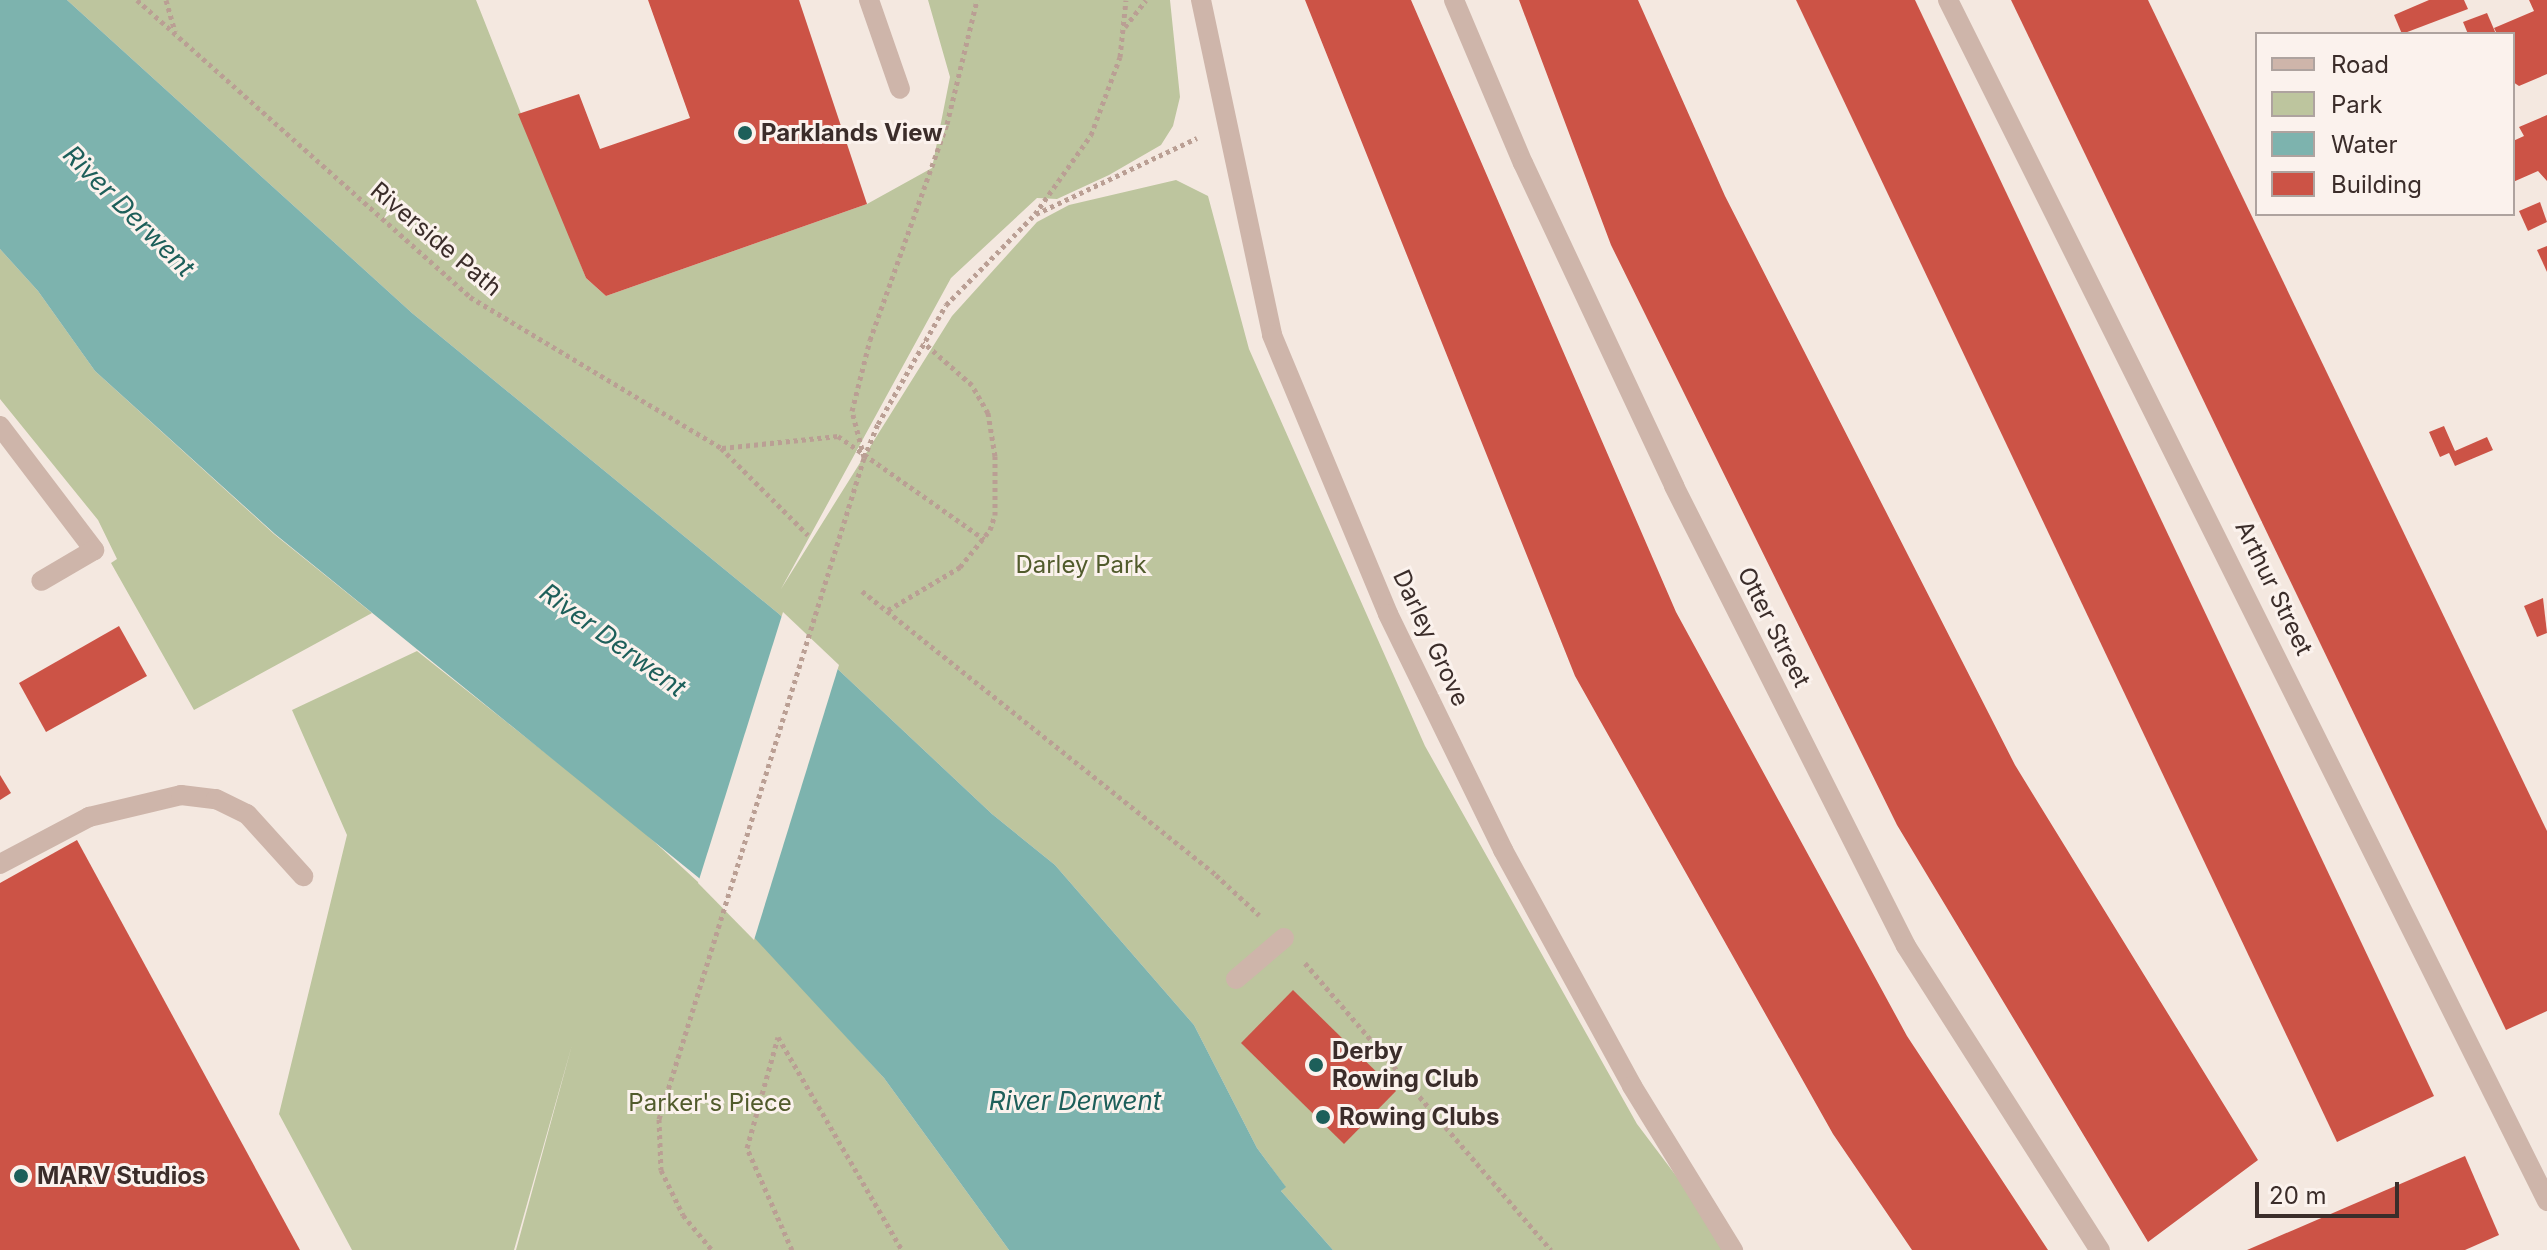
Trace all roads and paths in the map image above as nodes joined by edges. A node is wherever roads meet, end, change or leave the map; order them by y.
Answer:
1 (137, 0) edge
2 (166, 0) edge
3 (869, 0) edge
4 (977, 0) edge
5 (1126, 0) edge
6 (1146, 0) edge
7 (1201, 0) edge
8 (1454, 0) edge
9 (1948, 0) edge
10 (1124, 28) junction
11 (175, 33) junction
12 (900, 89) dead end
13 (1225, 124) junction
14 (1035, 214) junction
15 (923, 342) junction
16 (0, 426) edge
17 (721, 448) junction
18 (864, 458) junction
19 (808, 535) dead end
20 (984, 539) junction
21 (41, 581) dead end
22 (862, 591) dead end
23 (888, 610) junction
24 (0, 864) edge
25 (303, 876) dead end
26 (1284, 938) junction
27 (1236, 979) dead end
28 (2547, 1201) edge
29 (712, 1250) edge
30 (792, 1250) edge
31 (902, 1250) edge
32 (1551, 1250) edge
33 (1733, 1250) edge
34 (2100, 1250) edge

1 - 11 path, Riverside Path
2 - 11 path
3 - 12 street
4 - 18 path
5 - 10 path
6 - 10 path
7 - 13 street, Darley Grove
8 - 34 street, Otter Street
9 - 28 street, Arthur Street
10 - 14 path
11 - 17 path, Riverside Path
13 - 14 path
13 - 33 street, Darley Grove
14 - 15 path
15 - 18 path
15 - 20 path
16 - 21 street
17 - 18 path
17 - 19 path, Riverside Path
18 - 20 path
18 - 29 path, bridge
20 - 23 path
22 - 23 path
23 - 26 path
24 - 25 street
26 - 27 street
26 - 32 path
30 - 31 path

